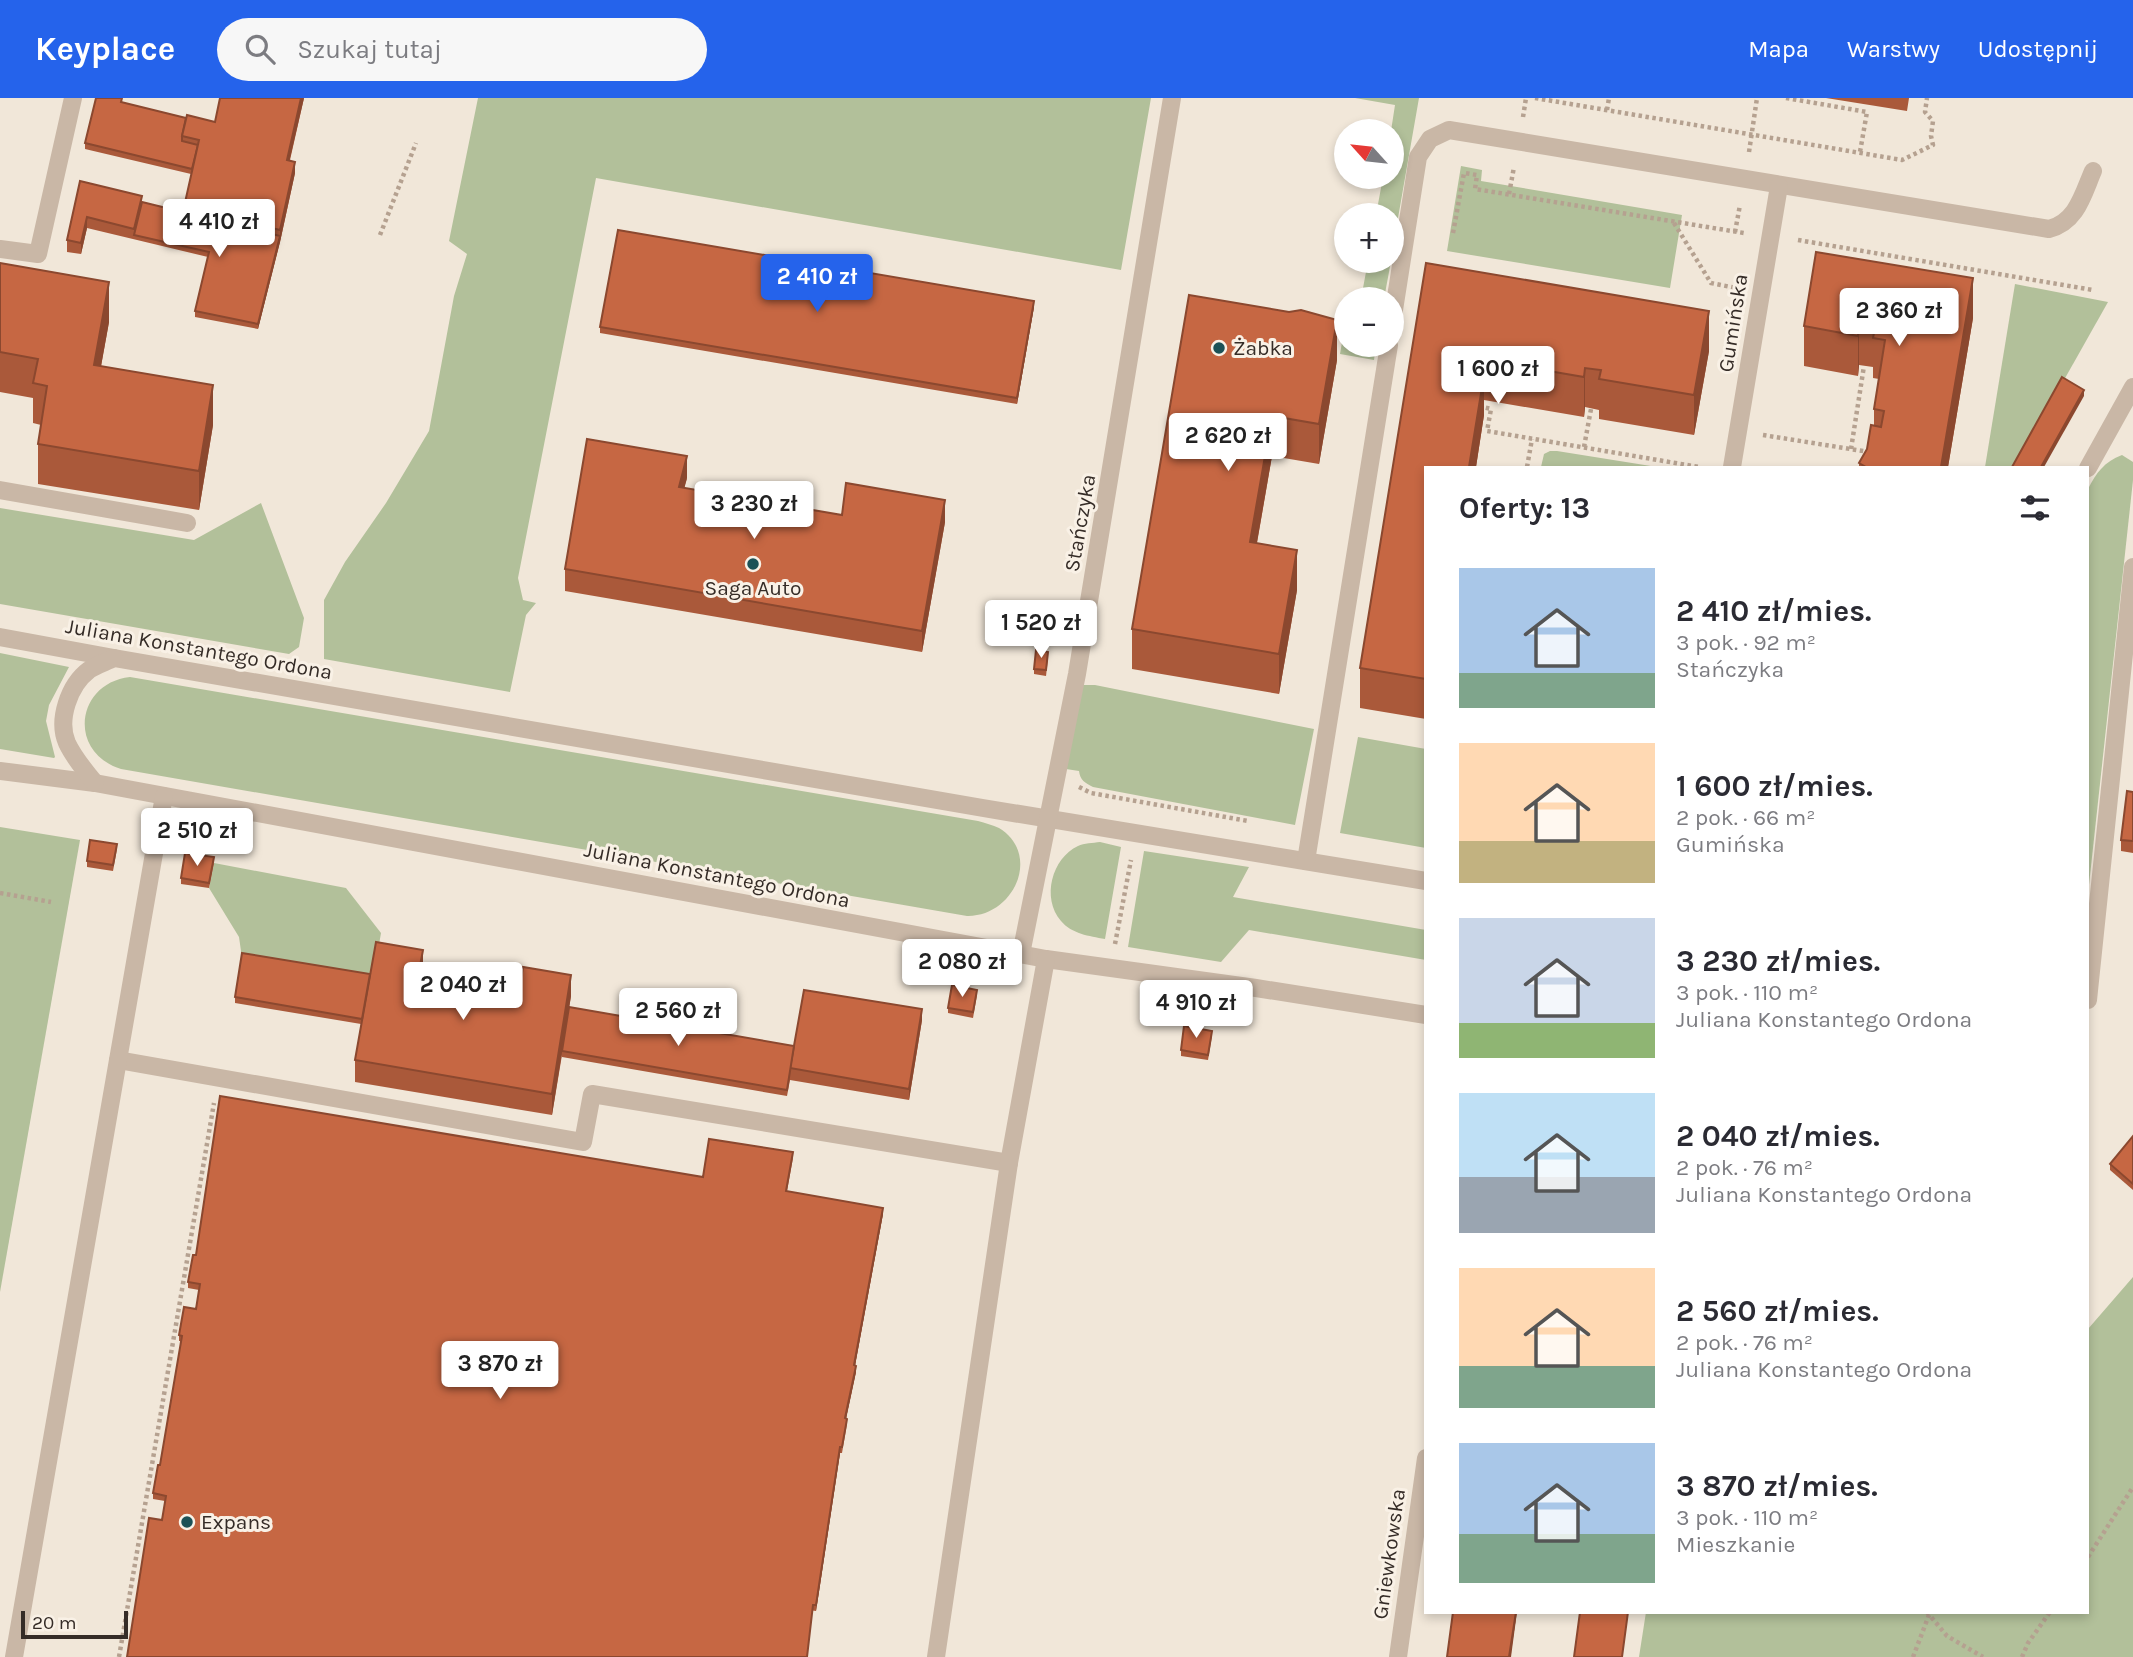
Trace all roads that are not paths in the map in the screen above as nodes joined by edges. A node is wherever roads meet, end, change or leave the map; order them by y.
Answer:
1 (73, 98) edge
2 (1172, 98) edge
3 (2094, 171) dead end
4 (1779, 186) junction
5 (0, 249) edge
6 (1398, 287) edge
7 (1387, 357) edge
8 (2133, 387) edge
9 (1732, 466) edge
10 (2089, 466) edge
11 (0, 490) edge
12 (187, 523) edge
13 (2133, 567) edge
14 (0, 637) edge
15 (114, 658) junction
16 (0, 771) edge
17 (95, 783) junction
18 (163, 796) junction
19 (1048, 818) junction
20 (1306, 861) junction
21 (1424, 881) edge
22 (2092, 924) edge
23 (1021, 954) junction
24 (1046, 959) junction
25 (2089, 981) edge
26 (1424, 1015) edge
27 (118, 1060) junction
28 (1009, 1163) junction
29 (1424, 1472) edge
30 (14, 1657) edge
31 (936, 1657) edge
32 (1398, 1657) edge

1 - 5 street
2 - 19 street, Stańczyka
3 - 4 street
4 - 6 street
4 - 9 street, Gumińska
7 - 20 street
8 - 10 street
11 - 12 street
13 - 22 street
14 - 15 street, Juliana Konstantego Ordona
15 - 17 street
15 - 19 street, Juliana Konstantego Ordona
16 - 17 street, Juliana Konstantego Ordona
17 - 18 street, Juliana Konstantego Ordona
18 - 23 street, Juliana Konstantego Ordona
18 - 27 street
19 - 20 street, Juliana Konstantego Ordona
19 - 23 street, Stańczyka
20 - 21 street, Juliana Konstantego Ordona
22 - 25 street
23 - 24 street, Juliana Konstantego Ordona
24 - 26 street, Juliana Konstantego Ordona
24 - 28 street
27 - 28 street
27 - 30 street
28 - 31 street
29 - 32 street, Gniewkowska

